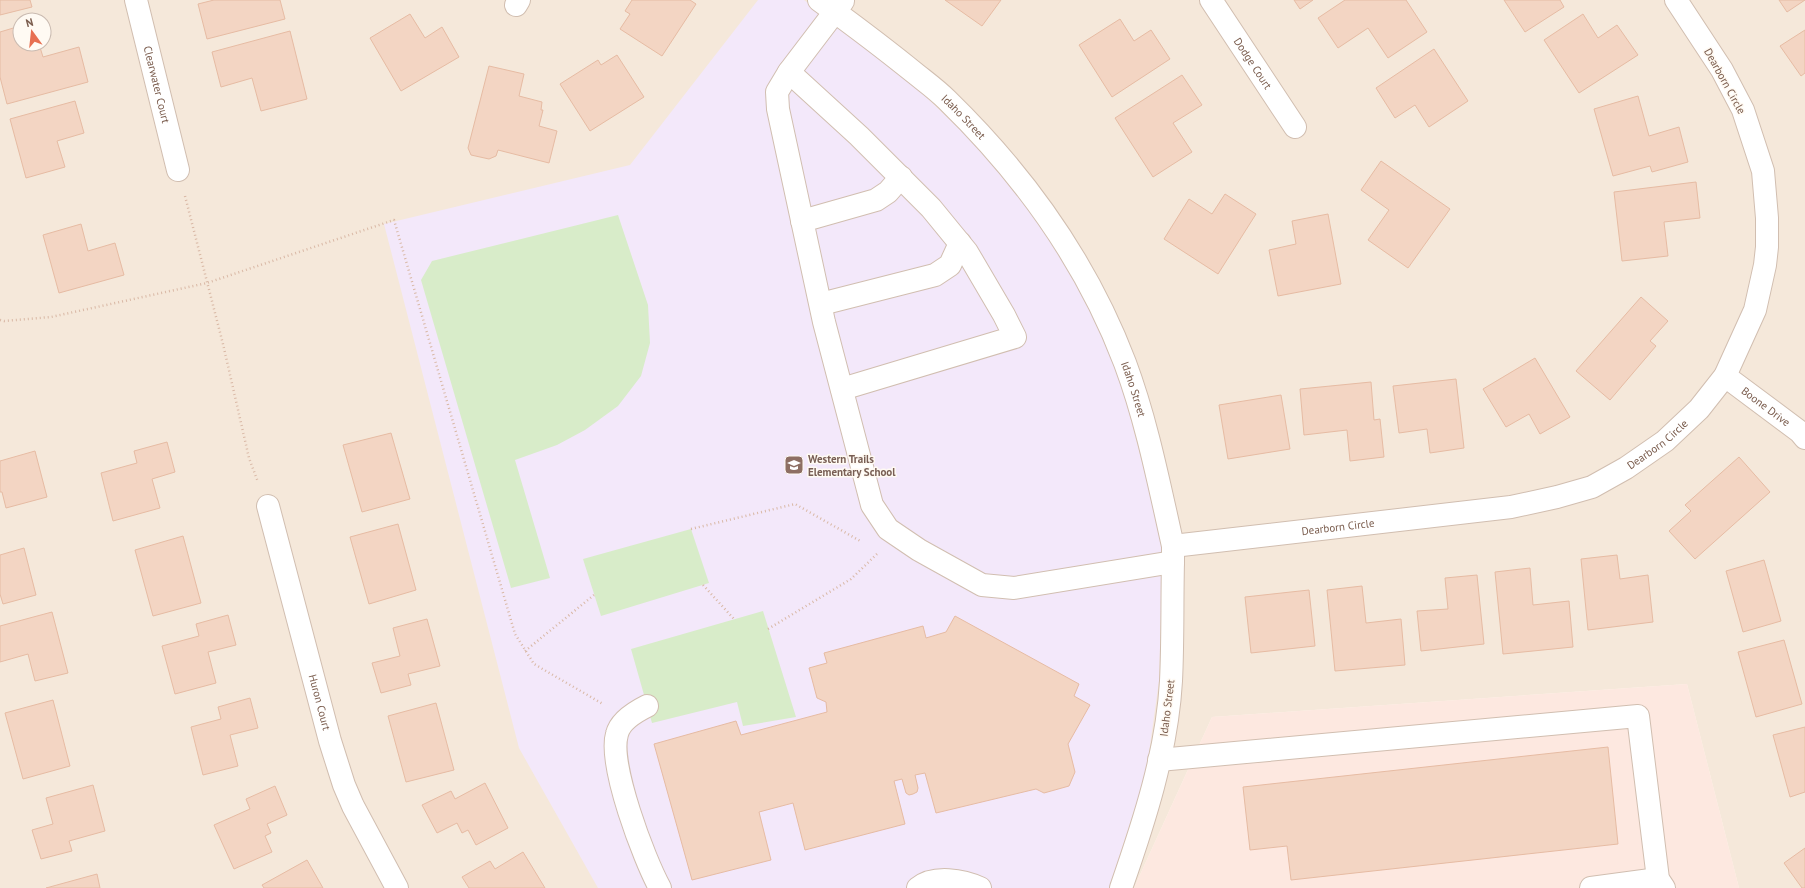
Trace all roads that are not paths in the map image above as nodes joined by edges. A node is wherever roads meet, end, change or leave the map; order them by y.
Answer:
1 (136, 0) edge
2 (1212, 0) edge
3 (1676, 0) edge
4 (833, 4) edge
5 (790, 72) junction
6 (1295, 127) dead end
7 (178, 170) road end
8 (901, 177) junction
9 (802, 221) junction
10 (960, 243) junction
11 (821, 304) junction
12 (1725, 376) junction
13 (842, 389) junction
14 (1805, 438) edge
15 (268, 506) road end
16 (1173, 554) junction
17 (647, 706) dead end
18 (1158, 760) junction
19 (1661, 883) edge
20 (397, 888) edge
21 (660, 888) edge
22 (918, 888) edge
23 (980, 888) edge
24 (1121, 888) edge
25 (1591, 888) edge

1 - 7 street, Clearwater Court
2 - 6 street, Dodge Court
3 - 12 street, Dearborn Circle
4 - 5 street, Dearborn Circle
4 - 16 street, Idaho Street
5 - 8 street
5 - 9 street, Dearborn Circle
8 - 9 street
8 - 10 street
9 - 11 street, Dearborn Circle
10 - 11 street
10 - 13 street
11 - 13 street, Dearborn Circle
12 - 14 street, Boone Drive
12 - 16 street, Dearborn Circle
13 - 16 street, Dearborn Circle
15 - 20 street, Huron Court
16 - 18 street, Idaho Street
17 - 21 street
18 - 19 street
18 - 24 street, Idaho Street
19 - 25 street
22 - 23 street

